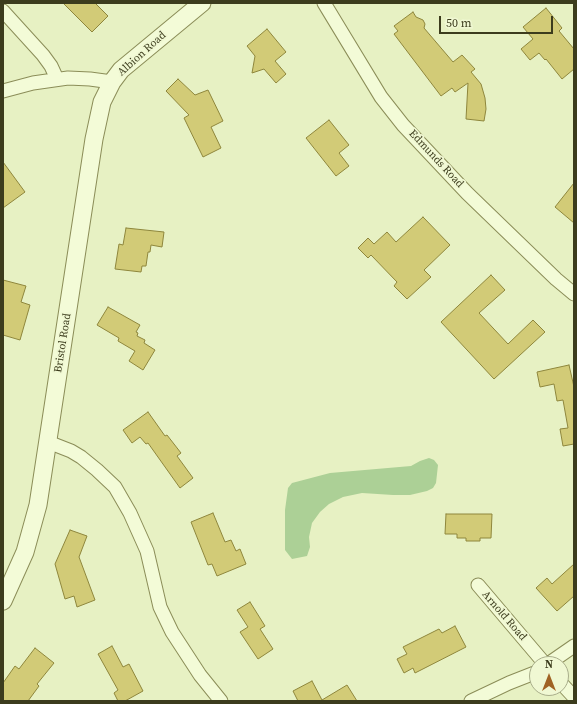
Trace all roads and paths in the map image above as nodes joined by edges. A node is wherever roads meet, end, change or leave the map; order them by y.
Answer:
1 (202, 3) edge
2 (324, 3) edge
3 (3, 11) edge
4 (57, 80) junction
5 (112, 82) junction
6 (3, 91) edge
7 (574, 294) edge
8 (48, 442) junction
9 (478, 586) dead end
10 (3, 602) edge
11 (574, 646) edge
12 (540, 656) edge
13 (559, 656) edge
14 (529, 675) edge
15 (222, 701) edge
16 (471, 701) edge

1 - 5 street, Albion Road
2 - 7 street, Edmunds Road
3 - 4 street
4 - 5 street, Albion Road
4 - 6 street, Albion Road
5 - 8 street, Bristol Road
8 - 10 street, Bristol Road
8 - 15 street
9 - 12 street, Arnold Road
11 - 13 street
14 - 16 street

